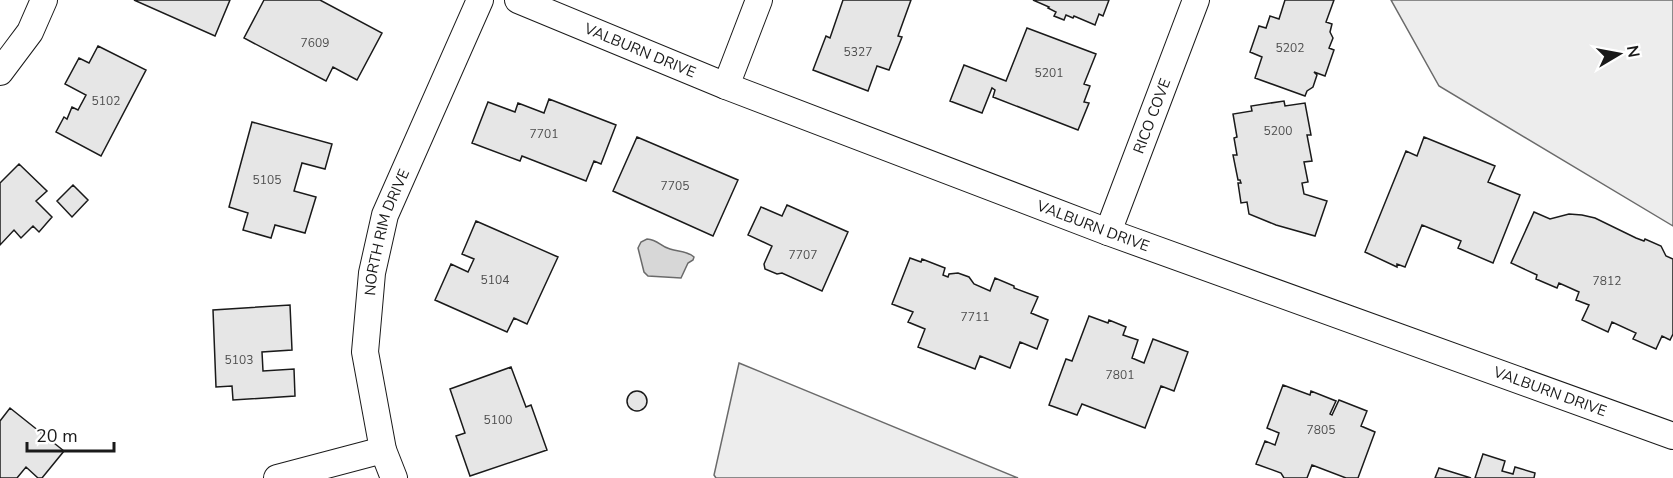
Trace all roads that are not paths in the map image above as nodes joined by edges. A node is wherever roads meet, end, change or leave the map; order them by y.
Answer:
1 (44, 0) edge
2 (480, 0) edge
3 (518, 0) edge
4 (759, 0) edge
5 (1196, 0) edge
6 (0, 72) edge
7 (726, 86) junction
8 (1108, 232) junction
9 (1673, 436) edge
10 (383, 450) junction
11 (277, 478) edge
12 (394, 478) edge

1 - 6 street
2 - 10 street, NORTH RIM DRIVE
3 - 7 street, VALBURN DRIVE
4 - 7 street
5 - 8 street, RICO COVE
7 - 8 street, VALBURN DRIVE
8 - 9 street, VALBURN DRIVE
10 - 11 street
10 - 12 street, NORTH RIM DRIVE

